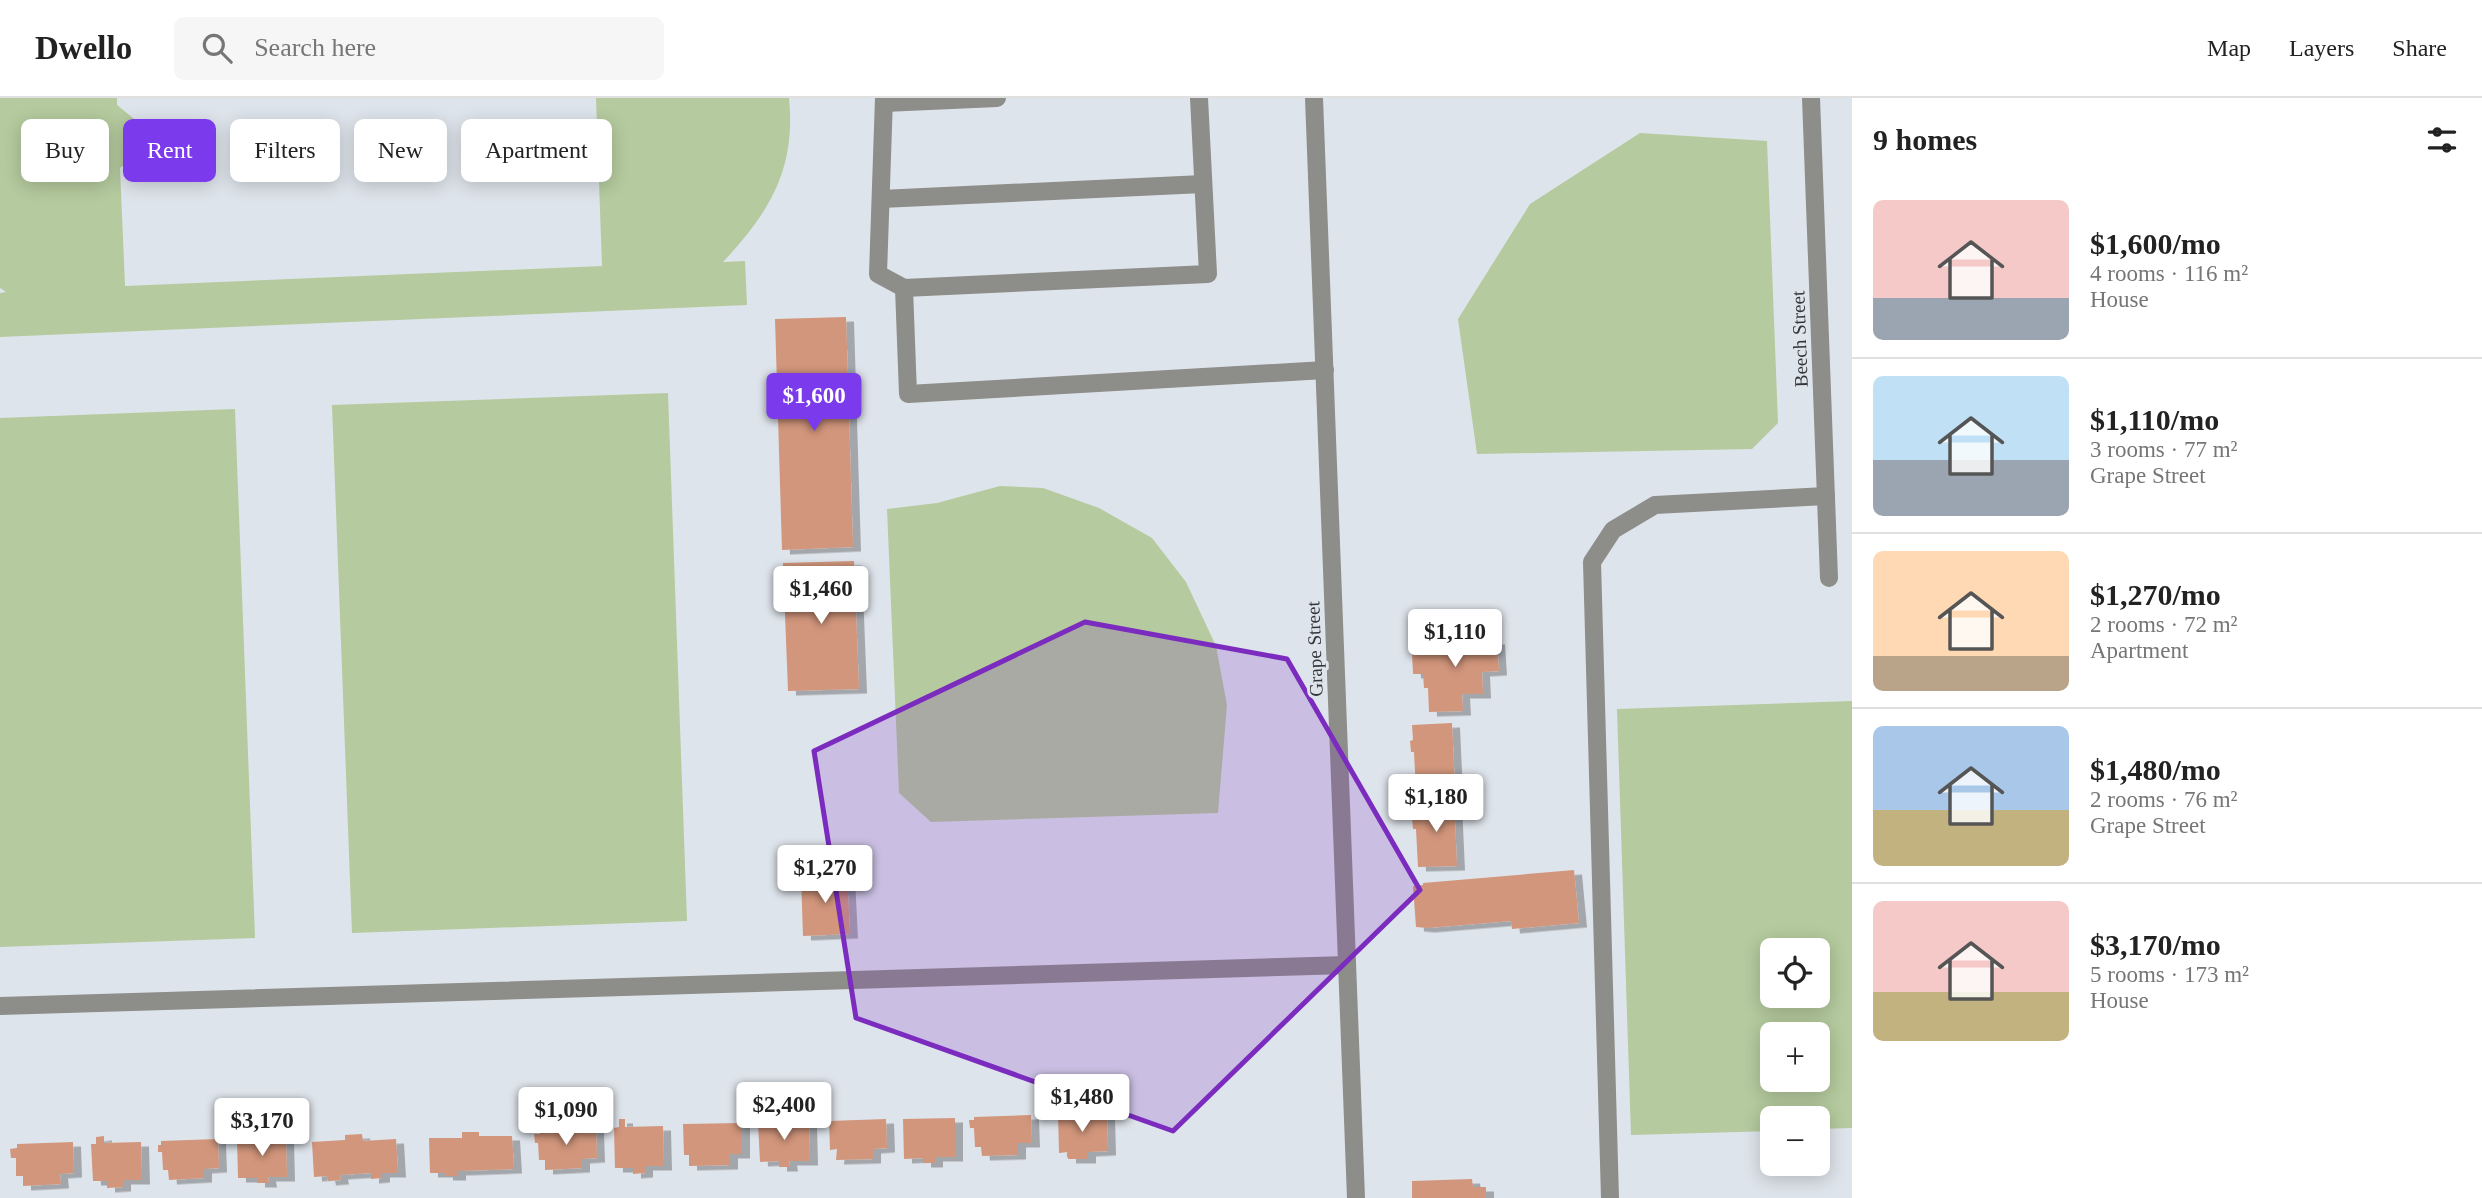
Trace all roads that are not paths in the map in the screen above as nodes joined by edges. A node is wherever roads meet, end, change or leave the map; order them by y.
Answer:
1 (997, 98) edge
2 (1199, 98) edge
3 (1314, 98) edge
4 (1811, 98) edge
5 (884, 101) edge
6 (1203, 184) junction
7 (881, 199) junction
8 (904, 288) junction
9 (1325, 370) junction
10 (1826, 496) junction
11 (1829, 578) dead end
12 (1347, 965) junction
13 (0, 1006) edge
14 (1356, 1198) edge
15 (1610, 1198) edge

1 - 5 street
2 - 6 street
3 - 9 street, Grape Street
4 - 10 street, Beech Street
5 - 7 street
6 - 7 street
6 - 8 street
7 - 8 street
8 - 9 street
9 - 12 street, Grape Street
10 - 11 street, Beech Street
10 - 15 street
12 - 13 street
12 - 14 street, Grape Street

